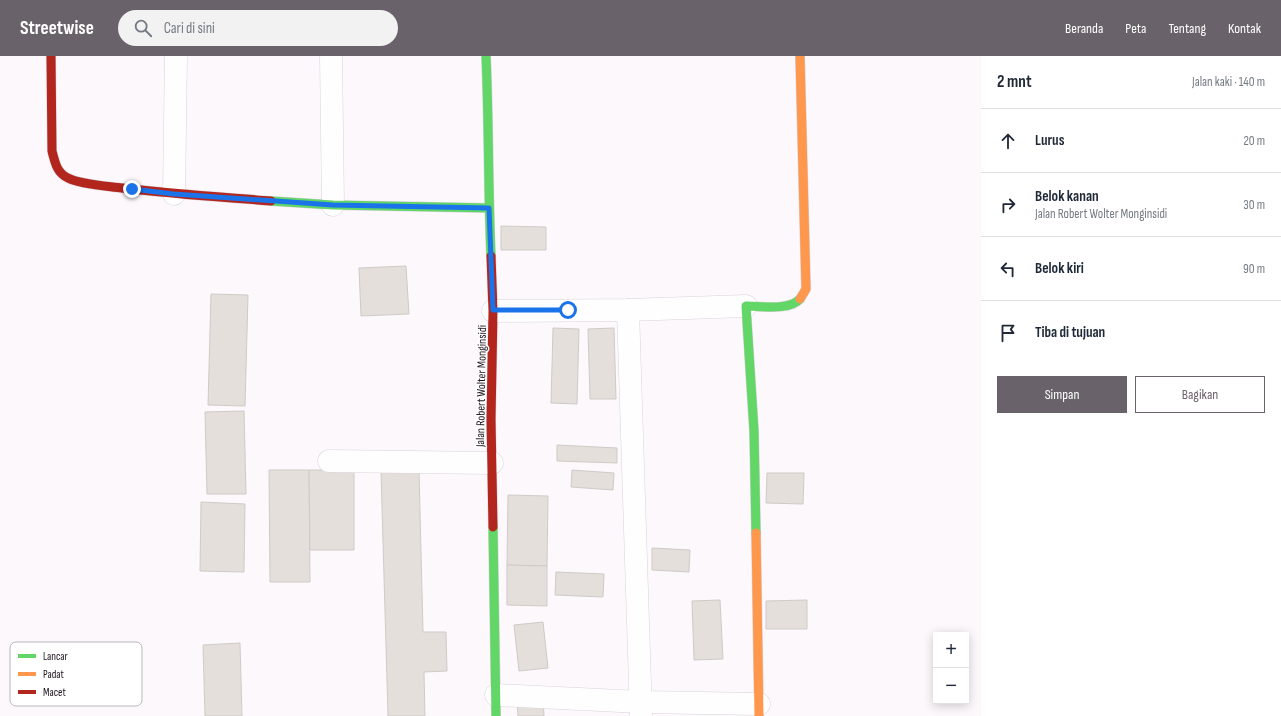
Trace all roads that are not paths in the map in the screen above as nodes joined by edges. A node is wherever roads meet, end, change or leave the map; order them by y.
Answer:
1 (51, 56) edge
2 (176, 56) edge
3 (331, 56) edge
4 (486, 56) edge
5 (800, 56) edge
6 (174, 194) junction
7 (333, 205) junction
8 (489, 208) junction
9 (746, 306) junction
10 (493, 310) junction
11 (628, 310) junction
12 (329, 461) dead end
13 (492, 463) junction
14 (496, 706) edge
15 (641, 709) edge
16 (704, 709) edge
17 (759, 710) edge

1 - 6 street
2 - 6 street
3 - 7 street
4 - 8 street, Jalan Robert Wolter Monginsidi
5 - 9 street
6 - 7 street
7 - 8 street
8 - 10 street, Jalan Robert Wolter Monginsidi
9 - 11 street
9 - 17 street
10 - 11 street
10 - 13 street, Jalan Robert Wolter Monginsidi
11 - 15 street
12 - 13 street
13 - 14 street, Jalan Robert Wolter Monginsidi
14 - 15 street
15 - 16 street
16 - 17 street

